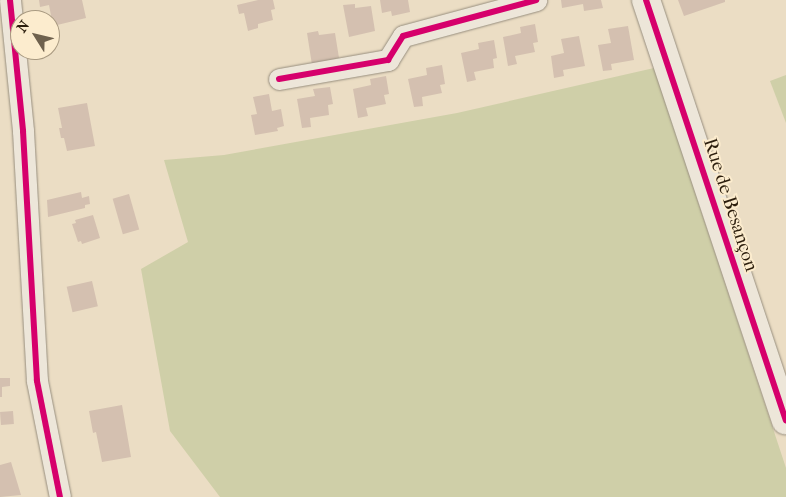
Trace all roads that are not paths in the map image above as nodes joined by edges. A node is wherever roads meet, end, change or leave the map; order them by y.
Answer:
1 (10, 0) edge
2 (536, 0) edge
3 (646, 0) edge
4 (279, 79) dead end
5 (786, 420) edge
6 (60, 497) edge

1 - 6 street
2 - 4 street
3 - 5 street, Rue de Besançon

